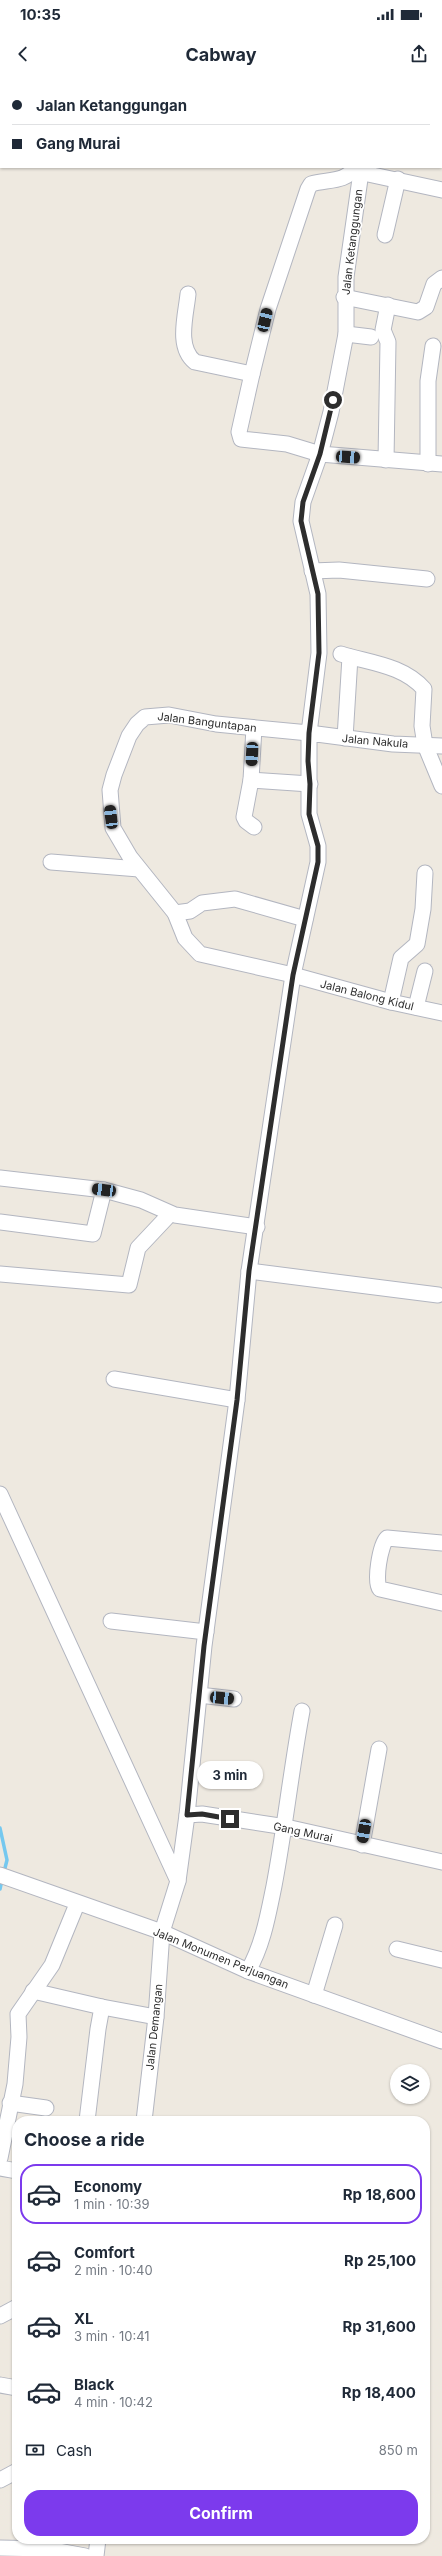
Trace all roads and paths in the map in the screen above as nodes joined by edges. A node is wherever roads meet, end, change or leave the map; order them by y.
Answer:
1 (361, 169) edge
2 (398, 179) junction
3 (442, 190) edge
4 (385, 235) dead end
5 (442, 278) edge
6 (188, 294) dead end
7 (344, 297) junction
8 (388, 305) junction
9 (346, 334) junction
10 (370, 337) dead end
11 (433, 346) dead end
12 (252, 374) junction
13 (320, 454) junction
14 (386, 460) junction
15 (435, 464) edge
16 (312, 571) junction
17 (427, 579) dead end
18 (254, 728) junction
19 (309, 733) junction
20 (345, 738) junction
21 (425, 745) junction
22 (442, 746) edge
23 (251, 780) junction
24 (310, 784) junction
25 (442, 786) edge
26 (254, 827) dead end
27 (51, 862) dead end
28 (139, 869) junction
29 (426, 873) dead end
30 (174, 913) junction
31 (305, 918) junction
32 (425, 971) dead end
33 (293, 975) junction
34 (391, 1002) junction
35 (416, 1007) junction
36 (442, 1013) edge
37 (0, 1178) edge
38 (104, 1190) junction
39 (170, 1214) junction
40 (0, 1222) edge
41 (257, 1227) junction
42 (249, 1271) junction
43 (0, 1274) edge
44 (438, 1295) dead end
45 (114, 1379) dead end
46 (237, 1400) junction
47 (0, 1494) edge
48 (442, 1543) edge
49 (442, 1603) edge
50 (112, 1622) dead end
51 (206, 1632) junction
52 (199, 1695) junction
53 (234, 1699) dead end
54 (302, 1711) dead end
55 (379, 1749) dead end
56 (187, 1815) junction
57 (286, 1827) junction
58 (362, 1845) junction
59 (442, 1862) edge
60 (0, 1876) edge
61 (179, 1887) junction
62 (77, 1904) junction
63 (335, 1925) dead end
64 (162, 1932) junction
65 (397, 1949) dead end
66 (442, 1960) edge
67 (248, 1971) junction
68 (33, 1991) junction
69 (314, 1995) junction
70 (102, 2008) junction
71 (156, 2018) junction
72 (442, 2041) edge
73 (10, 2103) junction
74 (46, 2108) dead end
75 (88, 2116) edge
76 (145, 2116) edge
77 (0, 2158) edge
78 (0, 2168) edge
79 (12, 2170) edge
80 (12, 2310) edge
81 (0, 2316) edge
82 (0, 2385) edge
83 (12, 2387) edge
84 (12, 2474) edge
85 (0, 2480) edge
86 (97, 2544) edge
87 (0, 2548) edge
88 (85, 2556) edge
89 (96, 2556) edge

1 - 2 street
1 - 7 street, Jalan Ketanggungan
1 - 12 street
2 - 3 street
2 - 4 street
5 - 8 street
6 - 12 street
7 - 8 street
7 - 9 street, Jalan Ketanggungan
8 - 14 street
9 - 10 street
9 - 13 street, Jalan Ketanggungan
11 - 15 street
12 - 13 street
13 - 14 street
13 - 16 street
14 - 15 street
16 - 17 street
16 - 19 street
18 - 19 street, Jalan Banguntapan
18 - 23 street
18 - 28 street, Jalan Banguntapan
19 - 20 street, Jalan Nakula
19 - 24 street, Jalan Demangan
20 - 21 street, Jalan Nakula
20 - 21 street
21 - 22 street, Jalan Nakula
21 - 25 street
23 - 24 street
23 - 26 street
24 - 31 street, Jalan Demangan
27 - 28 street
28 - 30 street, Jalan Banguntapan
29 - 34 street
30 - 31 street
30 - 33 street, Jalan Banguntapan
31 - 33 street, Jalan Demangan
32 - 35 street
33 - 34 street, Jalan Balong Kidul
33 - 41 street, Jalan Demangan
34 - 35 street, Jalan Balong Kidul
35 - 36 street, Jalan Balong Kidul
37 - 38 street
38 - 39 street
38 - 40 street
39 - 41 street
39 - 43 street
41 - 42 street, Jalan Demangan
42 - 44 street
42 - 46 street, Jalan Demangan
45 - 46 street
46 - 51 street, Jalan Demangan
47 - 61 street
48 - 49 street
50 - 51 street
51 - 52 street, Jalan Demangan
52 - 53 street
52 - 56 street, Jalan Demangan
54 - 57 street
55 - 58 street
56 - 57 street, Gang Murai
56 - 61 street, Jalan Demangan
57 - 58 street, Gang Murai
57 - 67 street
58 - 59 street, Gang Murai
60 - 62 street, Jalan Monumen Perjuangan
61 - 64 street, Jalan Demangan
62 - 64 street, Jalan Monumen Perjuangan
62 - 68 street
63 - 69 street
64 - 67 street, Jalan Monumen Perjuangan
64 - 71 street, Jalan Demangan
65 - 66 street
67 - 69 street, Jalan Monumen Perjuangan
68 - 70 street
68 - 73 street
69 - 72 street, Jalan Monumen Perjuangan
70 - 71 street
70 - 75 street
71 - 76 street, Jalan Demangan
73 - 74 street
73 - 77 street
78 - 79 street
80 - 81 street
82 - 83 street
84 - 85 street
86 - 89 street
87 - 88 street

